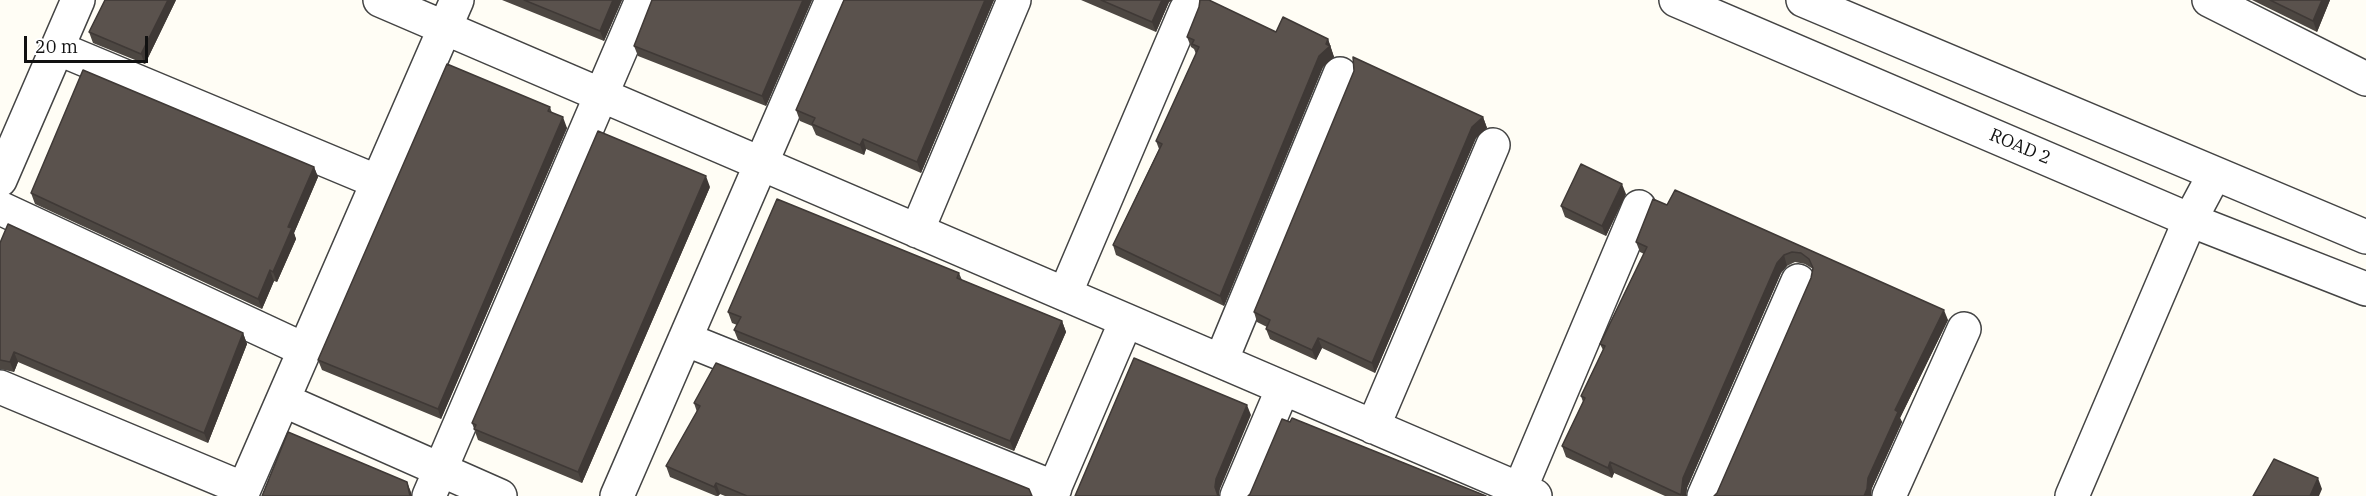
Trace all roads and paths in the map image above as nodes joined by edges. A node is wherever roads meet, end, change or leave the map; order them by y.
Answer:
1 (78, 0) edge
2 (380, 0) edge
3 (642, 0) edge
4 (832, 0) edge
5 (1014, 0) edge
6 (1676, 0) edge
7 (1803, 0) edge
8 (2210, 0) edge
9 (1186, 10) dead end
10 (2260, 11) edge
11 (451, 14) edge
12 (57, 48) junction
13 (1340, 74) dead end
14 (2366, 79) edge
15 (600, 95) junction
16 (1493, 145) dead end
17 (760, 164) junction
18 (2214, 175) junction
19 (0, 180) edge
20 (378, 182) junction
21 (1639, 207) dead end
22 (0, 208) edge
23 (2190, 220) junction
24 (917, 231) junction
25 (2366, 237) edge
26 (1798, 281) dead end
27 (2366, 288) edge
28 (1065, 294) junction
29 (1126, 321) junction
30 (1964, 329) dead end
31 (685, 339) junction
32 (305, 350) junction
33 (1221, 361) junction
34 (0, 387) edge
35 (1283, 388) junction
36 (283, 400) junction
37 (1373, 427) junction
38 (434, 483) edge
39 (1053, 492) edge
40 (242, 493) edge
41 (1527, 493) edge
42 (500, 496) edge
43 (617, 496) edge
44 (1237, 496) edge
45 (1704, 496) edge
46 (1889, 496) edge
47 (2072, 496) edge

1 - 12 street
2 - 11 street
3 - 15 street
4 - 17 street
5 - 24 street
6 - 23 street, ROAD 2
7 - 18 street
8 - 10 street
9 - 28 street
10 - 14 street
11 - 15 street
11 - 20 street
12 - 19 street
12 - 20 street
13 - 33 street
15 - 17 street
15 - 38 street
16 - 37 street
17 - 24 street
17 - 31 street
18 - 23 street
18 - 25 street
20 - 32 street
21 - 41 street
22 - 32 street
23 - 27 street, ROAD 2
23 - 47 street
24 - 28 street
26 - 45 street
28 - 29 street
29 - 33 street
29 - 39 street
30 - 46 street
31 - 39 street
31 - 43 street
32 - 36 street
33 - 35 street
34 - 40 street
35 - 37 street
35 - 44 street
36 - 38 street
36 - 40 street
37 - 41 street
38 - 42 street

